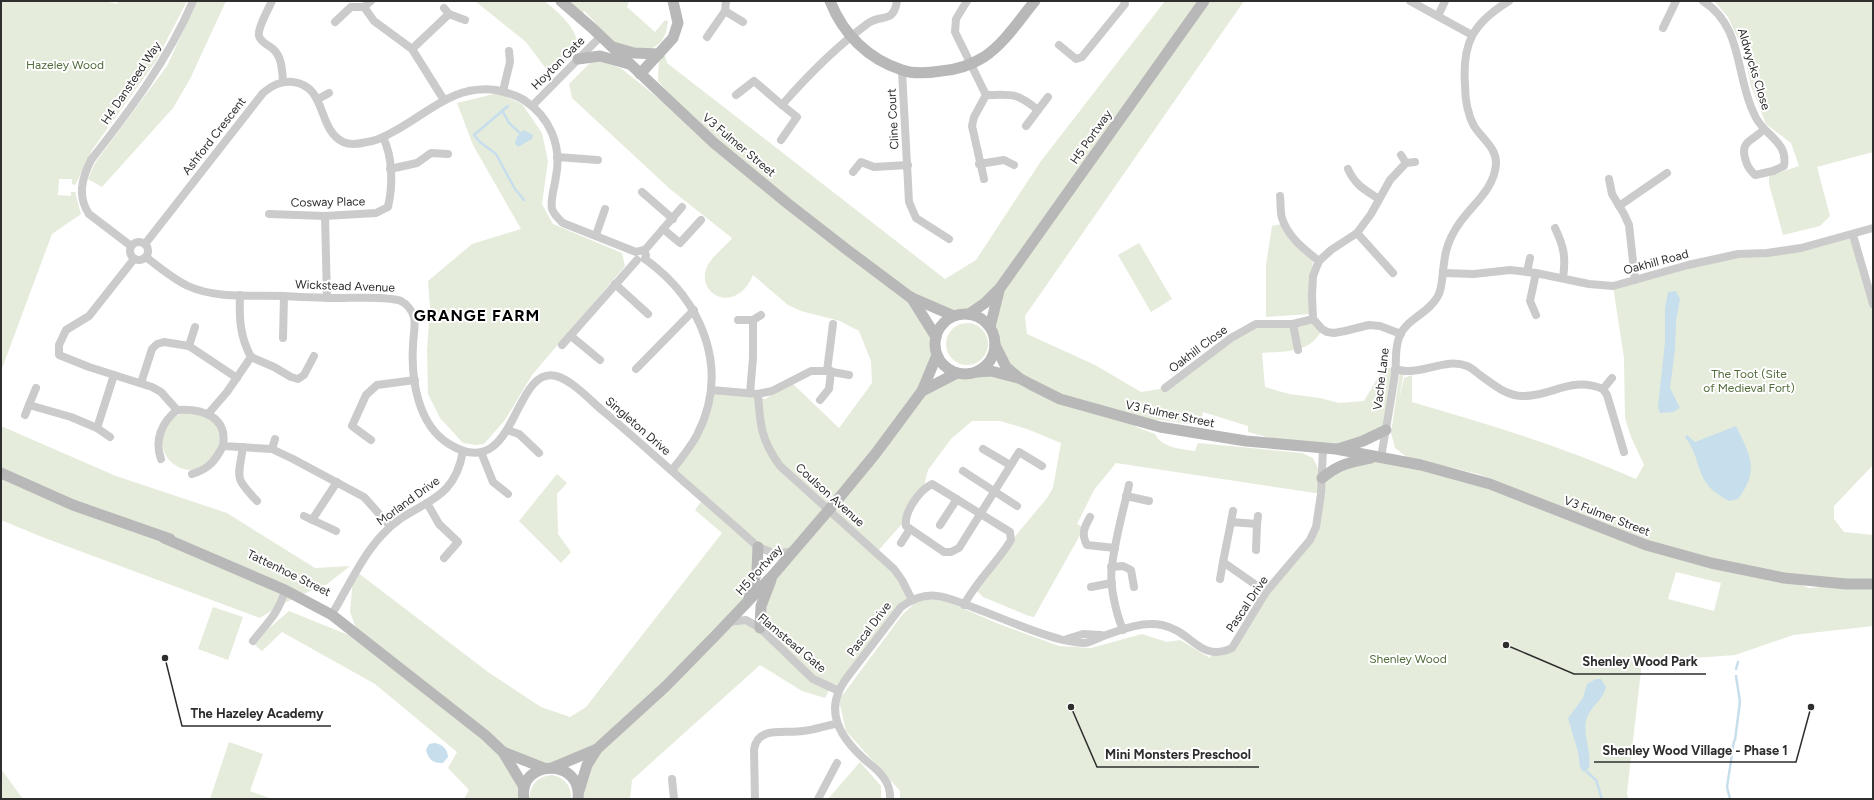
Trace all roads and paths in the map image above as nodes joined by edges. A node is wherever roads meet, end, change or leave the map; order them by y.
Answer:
1 (193, 1) edge
2 (272, 1) edge
3 (371, 1) edge
4 (561, 1) edge
5 (673, 1) edge
6 (726, 1) edge
7 (830, 1) edge
8 (897, 1) edge
9 (967, 1) edge
10 (1035, 1) edge
11 (1124, 1) edge
12 (1204, 1) edge
13 (1410, 1) edge
14 (1445, 1) edge
15 (1509, 1) edge
16 (1676, 1) edge
17 (1703, 1) edge
18 (364, 7) junction
19 (725, 11) junction
20 (1438, 16) junction
21 (464, 20) dead end
22 (334, 22) dead end
23 (742, 22) dead end
24 (1662, 28) dead end
25 (1472, 35) junction
26 (601, 36) junction
27 (707, 37) dead end
28 (850, 37) junction
29 (1059, 45) dead end
30 (610, 46) junction
31 (412, 49) junction
32 (509, 52) dead end
33 (659, 54) junction
34 (578, 59) junction
35 (630, 64) junction
36 (970, 64) junction
37 (902, 70) junction
38 (640, 74) junction
39 (283, 81) junction
40 (503, 92) junction
41 (329, 93) dead end
42 (736, 95) dead end
43 (986, 95) junction
44 (1048, 97) dead end
45 (318, 99) junction
46 (444, 100) junction
47 (782, 105) junction
48 (532, 106) junction
49 (1038, 110) junction
50 (1026, 126) dead end
51 (1764, 129) junction
52 (383, 137) junction
53 (781, 140) dead end
54 (448, 154) dead end
55 (1401, 155) dead end
56 (557, 157) junction
57 (598, 160) dead end
58 (1415, 162) dead end
59 (1406, 163) junction
60 (979, 164) junction
61 (908, 165) junction
62 (1014, 165) dead end
63 (390, 169) junction
64 (1348, 169) dead end
65 (853, 172) dead end
66 (1667, 173) dead end
67 (984, 179) dead end
68 (1609, 179) dead end
69 (642, 192) dead end
70 (1280, 196) dead end
71 (1380, 199) junction
72 (1619, 206) junction
73 (682, 207) dead end
74 (605, 209) dead end
75 (269, 214) dead end
76 (325, 216) junction
77 (673, 218) junction
78 (701, 220) dead end
79 (1555, 228) dead end
80 (1873, 228) edge
81 (664, 229) junction
82 (1357, 233) junction
83 (596, 235) junction
84 (1853, 235) junction
85 (949, 239) dead end
86 (145, 244) junction
87 (131, 246) junction
88 (640, 255) junction
89 (146, 257) junction
90 (1530, 258) dead end
91 (134, 259) junction
92 (1319, 261) junction
93 (1393, 272) dead end
94 (1527, 272) junction
95 (1443, 273) junction
96 (1536, 273) junction
97 (1564, 278) junction
98 (1635, 280) junction
99 (615, 284) junction
100 (1000, 288) junction
101 (240, 295) junction
102 (284, 296) junction
103 (910, 296) junction
104 (327, 298) junction
105 (1873, 304) edge
106 (694, 310) junction
107 (648, 314) dead end
108 (969, 314) junction
109 (761, 315) dead end
110 (1536, 315) dead end
111 (954, 316) junction
112 (1313, 319) junction
113 (738, 320) dead end
114 (753, 320) junction
115 (832, 324) dead end
116 (1293, 324) junction
117 (196, 327) dead end
118 (990, 327) junction
119 (1401, 334) junction
120 (571, 336) junction
121 (936, 337) junction
122 (283, 338) dead end
123 (562, 345) dead end
124 (189, 346) junction
125 (995, 346) junction
126 (1298, 350) dead end
127 (937, 355) junction
128 (314, 356) dead end
129 (251, 357) junction
130 (600, 360) dead end
131 (636, 369) dead end
132 (1395, 369) junction
133 (829, 371) junction
134 (976, 372) junction
135 (957, 373) junction
136 (849, 374) dead end
137 (114, 375) junction
138 (236, 378) junction
139 (1019, 378) junction
140 (1612, 378) dead end
141 (415, 380) junction
142 (142, 383) junction
143 (36, 388) dead end
144 (1165, 388) dead end
145 (1603, 389) junction
146 (711, 390) junction
147 (922, 391) junction
148 (754, 393) junction
149 (820, 400) dead end
150 (30, 404) junction
151 (177, 410) junction
152 (208, 414) junction
153 (25, 415) dead end
154 (97, 428) junction
155 (507, 430) junction
156 (1386, 430) junction
157 (110, 437) dead end
158 (275, 439) dead end
159 (371, 440) dead end
160 (223, 446) junction
161 (243, 447) junction
162 (983, 449) dead end
163 (1323, 449) junction
164 (1336, 449) junction
165 (272, 450) junction
166 (463, 451) junction
167 (481, 452) junction
168 (1624, 452) dead end
169 (539, 453) dead end
170 (1381, 457) junction
171 (161, 458) dead end
172 (1010, 465) junction
173 (1042, 466) dead end
174 (672, 470) junction
175 (963, 471) dead end
176 (1, 473) edge
177 (192, 474) dead end
178 (1322, 478) junction
179 (337, 482) junction
180 (1129, 485) dead end
181 (994, 491) junction
182 (508, 494) dead end
183 (1126, 496) junction
184 (957, 499) junction
185 (257, 501) dead end
186 (1149, 501) dead end
187 (427, 503) junction
188 (1017, 506) dead end
189 (1233, 511) dead end
190 (980, 512) junction
191 (1090, 517) dead end
192 (1231, 522) junction
193 (940, 525) dead end
194 (390, 526) junction
195 (910, 529) junction
196 (336, 531) dead end
197 (164, 538) junction
198 (901, 543) dead end
199 (758, 548) junction
200 (1115, 548) junction
201 (1256, 550) dead end
202 (794, 551) junction
203 (444, 558) dead end
204 (1223, 562) junction
205 (1111, 567) junction
206 (773, 575) junction
207 (1220, 579) dead end
208 (1112, 583) junction
209 (1873, 584) edge
210 (1091, 587) dead end
211 (1134, 587) dead end
212 (285, 590) junction
213 (1266, 592) junction
214 (912, 600) junction
215 (749, 601) junction
216 (964, 605) junction
217 (335, 609) junction
218 (728, 622) junction
219 (760, 628) junction
220 (1122, 630) junction
221 (253, 641) dead end
222 (387, 660) junction
223 (839, 691) junction
224 (837, 724) junction
225 (597, 749) junction
226 (503, 752) junction
227 (837, 763) dead end
228 (549, 768) junction
229 (672, 779) dead end
230 (523, 795) edge
231 (578, 795) edge
232 (674, 799) edge
233 (755, 799) edge
234 (818, 799) edge
235 (890, 799) edge

1 - 87 street, H4 Dansteed Way
2 - 39 street
3 - 18 street
4 - 26 street, V3 Fulmer Street
5 - 33 street
6 - 19 street
7 - 28 street
8 - 28 street
9 - 36 street
10 - 36 street
11 - 29 street
12 - 100 street, H5 Portway
13 - 20 street
14 - 20 street
15 - 25 street
16 - 24 street
17 - 51 street, Aldwycks Close
18 - 22 street
18 - 31 street
19 - 23 street
19 - 27 street
20 - 25 street
21 - 31 street
25 - 95 street, Vache Lane
26 - 30 street, V3 Fulmer Street
26 - 34 street, Hoyton Gate
28 - 37 street
28 - 47 street
30 - 33 street
30 - 35 street, V3 Fulmer Street
31 - 46 street
32 - 40 street
33 - 38 street
34 - 35 street
34 - 48 street, Hoyton Gate
35 - 38 street, V3 Fulmer Street
36 - 37 street
36 - 43 street
37 - 61 street, Cline Court
38 - 103 street, V3 Fulmer Street
39 - 45 street
39 - 86 street, Ashford Crescent
40 - 46 street
40 - 48 street
41 - 45 street
42 - 47 street
43 - 49 street
43 - 60 street
44 - 49 street
45 - 52 street
46 - 52 street
47 - 53 street
48 - 56 street
49 - 50 street
51 - 51 street, Aldwycks Close
52 - 63 street, Cosway Place
54 - 63 street
55 - 59 street
56 - 57 street
56 - 83 street
58 - 59 street
59 - 71 street
60 - 62 street
60 - 67 street
61 - 65 street, Cline Court
61 - 85 street, Cline Court
63 - 76 street, Cosway Place
64 - 71 street
66 - 72 street
68 - 72 street
69 - 77 street
70 - 92 street
71 - 82 street
72 - 98 street
73 - 77 street
74 - 83 street
75 - 76 street, Cosway Place
76 - 104 street
77 - 81 street
78 - 81 street
79 - 97 street
80 - 84 street, Oakhill Road
81 - 88 street
82 - 92 street
82 - 93 street
83 - 88 street
84 - 98 street, Oakhill Road
84 - 105 street
86 - 87 street
86 - 89 street
87 - 91 street
88 - 99 street
88 - 106 street
89 - 91 street
89 - 101 street, Wickstead Avenue
90 - 94 street
91 - 137 street
92 - 112 street
94 - 95 street, Oakhill Road
94 - 96 street, Oakhill Road
95 - 119 street, Vache Lane
96 - 97 street, Oakhill Road
96 - 110 street
97 - 98 street, Oakhill Road
99 - 107 street
99 - 120 street
100 - 108 street, H5 Portway
100 - 118 street, H5 Portway
101 - 102 street, Wickstead Avenue
101 - 129 street
102 - 104 street, Wickstead Avenue
102 - 122 street
103 - 111 street, V3 Fulmer Street
103 - 121 street, V3 Fulmer Street
104 - 141 street, Wickstead Avenue
106 - 131 street
106 - 146 street
108 - 111 street
108 - 118 street
109 - 114 street
111 - 121 street
112 - 116 street, Oakhill Close
112 - 119 street
113 - 114 street
114 - 148 street, Coulson Avenue
115 - 133 street
116 - 126 street
116 - 144 street, Oakhill Close
117 - 124 street
118 - 125 street
119 - 132 street, Vache Lane
120 - 123 street
120 - 130 street
121 - 127 street
124 - 138 street
124 - 142 street
125 - 134 street
125 - 139 street, V3 Fulmer Street
127 - 135 street
127 - 147 street, H5 Portway
128 - 129 street
129 - 138 street
132 - 145 street
132 - 156 street, Vache Lane
133 - 136 street
133 - 148 street
133 - 149 street
134 - 135 street
134 - 139 street, V3 Fulmer Street
135 - 147 street, H5 Portway
137 - 142 street
137 - 154 street
138 - 152 street
139 - 163 street, V3 Fulmer Street
140 - 145 street
141 - 159 street
141 - 166 street, Wickstead Avenue
142 - 151 street
143 - 150 street
145 - 168 street
146 - 148 street
146 - 174 street
147 - 202 street, H5 Portway, bridge
148 - 214 street, Coulson Avenue
150 - 153 street
150 - 154 street
151 - 152 street
151 - 171 street
152 - 160 street
154 - 157 street
155 - 167 street, Singleton Drive
155 - 169 street
155 - 174 street, Singleton Drive
156 - 164 street
156 - 170 street, Vache Lane
158 - 165 street
160 - 161 street
160 - 177 street
161 - 165 street
161 - 185 street
162 - 172 street
163 - 164 street, V3 Fulmer Street
163 - 178 street, Pascal Drive
164 - 170 street, V3 Fulmer Street
165 - 179 street
166 - 167 street
166 - 187 street, Morland Drive
167 - 182 street
170 - 178 street
170 - 209 street, V3 Fulmer Street
172 - 173 street
172 - 181 street
174 - 199 street, Singleton Drive
175 - 181 street
176 - 197 street, Tattenhoe Street
178 - 213 street, Pascal Drive
179 - 194 street
179 - 196 street
180 - 183 street
181 - 188 street
181 - 190 street
183 - 186 street
183 - 200 street
184 - 190 street
184 - 193 street
184 - 195 street
187 - 194 street, Morland Drive
187 - 203 street
189 - 192 street
190 - 195 street
190 - 216 street
191 - 200 street
192 - 201 street
192 - 204 street
194 - 217 street, Morland Drive
195 - 198 street
197 - 212 street, Tattenhoe Street
197 - 217 street, Tattenhoe Street
199 - 202 street, Singleton Drive
199 - 215 street
200 - 205 street
202 - 206 street, H5 Portway
204 - 207 street
204 - 213 street
205 - 208 street
205 - 211 street
206 - 215 street, H5 Portway
206 - 219 street
208 - 210 street
208 - 220 street
212 - 221 street
212 - 222 street, Tattenhoe Street
213 - 220 street, Pascal Drive
214 - 216 street, Pascal Drive
214 - 223 street, Pascal Drive
215 - 218 street, H5 Portway
216 - 220 street, Pascal Drive
217 - 222 street, Tattenhoe Street
218 - 219 street, Flamstead Gate
218 - 225 street, H5 Portway
219 - 223 street, Flamstead Gate
222 - 226 street, Tattenhoe Street
223 - 224 street
224 - 233 street
224 - 235 street
225 - 228 street, H5 Portway
225 - 231 street, H5 Portway
226 - 228 street, Tattenhoe Street
226 - 230 street, Tattenhoe Street
227 - 234 street
228 - 230 street, H5 Portway
228 - 231 street, Tattenhoe Street
229 - 232 street

